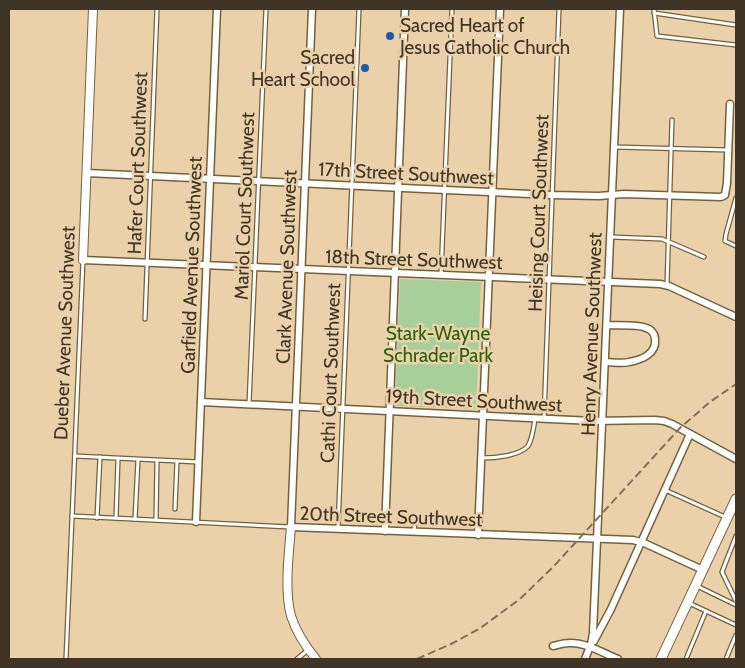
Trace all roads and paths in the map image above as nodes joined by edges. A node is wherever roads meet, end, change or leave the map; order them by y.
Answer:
1 (94, 9) edge
2 (157, 9) edge
3 (217, 9) edge
4 (266, 9) edge
5 (312, 9) edge
6 (359, 9) edge
7 (405, 9) edge
8 (452, 9) edge
9 (500, 9) edge
10 (559, 9) edge
11 (620, 9) edge
12 (654, 11) edge
13 (736, 25) edge
14 (736, 45) edge
15 (730, 104) dead end
16 (672, 120) dead end
17 (614, 147) junction
18 (671, 148) junction
19 (728, 150) junction
20 (87, 173) junction
21 (150, 176) junction
22 (210, 179) junction
23 (258, 181) junction
24 (304, 183) junction
25 (352, 185) junction
26 (399, 188) junction
27 (445, 190) junction
28 (492, 192) junction
29 (552, 194) junction
30 (612, 195) junction
31 (670, 196) junction
32 (736, 198) edge
33 (610, 237) junction
34 (668, 241) junction
35 (736, 246) edge
36 (704, 257) dead end
37 (83, 260) junction
38 (146, 262) junction
39 (206, 265) junction
40 (255, 268) junction
41 (301, 270) junction
42 (348, 271) junction
43 (395, 273) junction
44 (442, 275) junction
45 (489, 277) junction
46 (549, 279) junction
47 (608, 282) junction
48 (666, 286) junction
49 (736, 317) edge
50 (145, 319) dead end
51 (606, 325) junction
52 (605, 362) junction
53 (200, 402) junction
54 (249, 404) junction
55 (296, 407) junction
56 (342, 409) junction
57 (389, 411) junction
58 (483, 415) junction
59 (535, 417) junction
60 (544, 418) junction
61 (603, 420) junction
62 (690, 434) junction
63 (75, 456) junction
64 (100, 458) junction
65 (482, 458) junction
66 (118, 459) junction
67 (736, 459) edge
68 (138, 460) junction
69 (157, 461) junction
70 (177, 461) junction
71 (198, 462) junction
72 (664, 489) junction
73 (736, 499) edge
74 (175, 509) dead end
75 (72, 516) junction
76 (400, 517) dead end
77 (415, 517) junction
78 (97, 518) junction
79 (116, 518) junction
80 (728, 518) junction
81 (135, 519) junction
82 (156, 520) junction
83 (479, 520) junction
84 (196, 522) junction
85 (291, 527) junction
86 (338, 529) junction
87 (385, 531) junction
88 (414, 532) junction
89 (478, 535) junction
90 (736, 536) edge
91 (597, 539) junction
92 (641, 542) junction
93 (703, 570) junction
94 (696, 586) junction
95 (736, 601) edge
96 (688, 602) junction
97 (736, 605) edge
98 (706, 611) junction
99 (736, 625) edge
100 (736, 635) edge
101 (553, 646) dead end
102 (590, 648) junction
103 (309, 650) junction
104 (66, 659) edge
105 (297, 659) edge
106 (316, 659) edge
107 (585, 659) edge
108 (618, 659) edge
109 (661, 659) edge
110 (686, 659) edge
111 (726, 659) edge

1 - 20 street, Dueber Avenue Southwest
2 - 21 lane, Hafer Court Southwest
3 - 22 street, Garfield Avenue Southwest
4 - 23 lane, Mariol Court Southwest
5 - 24 street, Clark Avenue Southwest
6 - 25 lane, Cathi Court Southwest
7 - 26 street
8 - 27 lane
9 - 28 street
10 - 29 lane, Heising Court Southwest
11 - 17 street, Henry Avenue Southwest
12 - 13 lane
12 - 14 lane
15 - 19 street
16 - 18 lane
17 - 18 lane
17 - 30 street, Henry Avenue Southwest
18 - 19 lane
18 - 31 lane
19 - 31 street, 17th Street Southwest
20 - 21 street, 17th Street Southwest
20 - 37 street, Dueber Avenue Southwest
21 - 22 street, 17th Street Southwest
21 - 38 lane, Hafer Court Southwest
22 - 23 street, 17th Street Southwest
22 - 39 street, Garfield Avenue Southwest
23 - 24 street, 17th Street Southwest
23 - 40 lane, Mariol Court Southwest
24 - 25 street, 17th Street Southwest
24 - 41 street, Clark Avenue Southwest
25 - 26 street, 17th Street Southwest
25 - 42 lane, Cathi Court Southwest
26 - 27 street, 17th Street Southwest
26 - 43 street
27 - 28 street, 17th Street Southwest
27 - 44 lane
28 - 29 street, 17th Street Southwest
28 - 45 street
29 - 30 street, 17th Street Southwest
29 - 46 lane, Heising Court Southwest
30 - 31 street, 17th Street Southwest
30 - 33 street, Henry Avenue Southwest
31 - 34 lane
32 - 35 lane
33 - 34 lane
33 - 47 street, Henry Avenue Southwest
34 - 36 lane
34 - 48 lane
37 - 38 street, 18th Street Southwest
37 - 63 lane, Dueber Avenue Southwest
38 - 39 street, 18th Street Southwest
38 - 50 lane, Hafer Court Southwest
39 - 40 street, 18th Street Southwest
39 - 53 street, Garfield Avenue Southwest
40 - 41 street, 18th Street Southwest
40 - 54 lane, Mariol Court Southwest
41 - 42 street, 18th Street Southwest
41 - 55 street, Clark Avenue Southwest
42 - 43 street, 18th Street Southwest
42 - 56 lane, Cathi Court Southwest
43 - 44 street, 18th Street Southwest
43 - 57 street
44 - 45 street, 18th Street Southwest
45 - 46 street, 18th Street Southwest
45 - 58 street
46 - 47 street, 18th Street Southwest
46 - 60 lane, Heising Court Southwest
47 - 48 street, 18th Street Southwest
47 - 51 street, Henry Avenue Southwest
48 - 49 street, 18th Street Southwest
51 - 52 street, Henry Avenue Southwest
51 - 52 street
52 - 61 street, Henry Avenue Southwest
53 - 54 street, 19th Street Southwest
53 - 71 street, Garfield Avenue Southwest
54 - 55 street, 19th Street Southwest
55 - 56 street, 19th Street Southwest
55 - 85 street, Clark Avenue Southwest
56 - 57 street, 19th Street Southwest
56 - 86 lane, Cathi Court Southwest
57 - 58 street, 19th Street Southwest
57 - 87 street
58 - 59 street, 19th Street Southwest
58 - 65 street
59 - 60 street, 19th Street Southwest
59 - 65 lane
60 - 61 street, 19th Street Southwest
61 - 62 street, 19th Street Southwest
61 - 91 street, Henry Avenue Southwest
62 - 67 street, 19th Street Southwest
62 - 72 street
63 - 64 lane
63 - 75 lane, Dueber Avenue Southwest
64 - 66 lane
64 - 78 lane
65 - 83 street
66 - 68 lane
66 - 79 lane
68 - 69 lane
68 - 81 lane
69 - 70 lane
69 - 82 lane
70 - 71 lane
70 - 74 lane
71 - 84 street, Garfield Avenue Southwest
72 - 80 lane
72 - 92 street
73 - 80 main road
75 - 78 lane, 20th Street Southwest
75 - 104 lane, Dueber Avenue Southwest
76 - 77 lane
77 - 83 lane
77 - 88 lane
78 - 79 lane, 20th Street Southwest
79 - 81 lane, 20th Street Southwest
80 - 93 main road
81 - 82 lane, 20th Street Southwest
82 - 84 lane, 20th Street Southwest
83 - 89 street
84 - 85 lane, 20th Street Southwest
85 - 86 street, 20th Street Southwest
85 - 103 street
86 - 87 street, 20th Street Southwest
87 - 88 street, 20th Street Southwest
88 - 89 street, 20th Street Southwest
89 - 91 street, 20th Street Southwest
90 - 95 lane
91 - 92 street, 20th Street Southwest
91 - 102 street, Henry Avenue Southwest
92 - 93 street, 20th Street Southwest
92 - 102 street
93 - 94 main road
94 - 96 main road
94 - 97 lane
96 - 98 lane
96 - 109 main road
98 - 99 lane
98 - 110 lane
100 - 111 lane
101 - 102 street
102 - 107 street, Henry Avenue Southwest
102 - 108 street
103 - 105 lane
103 - 106 street

